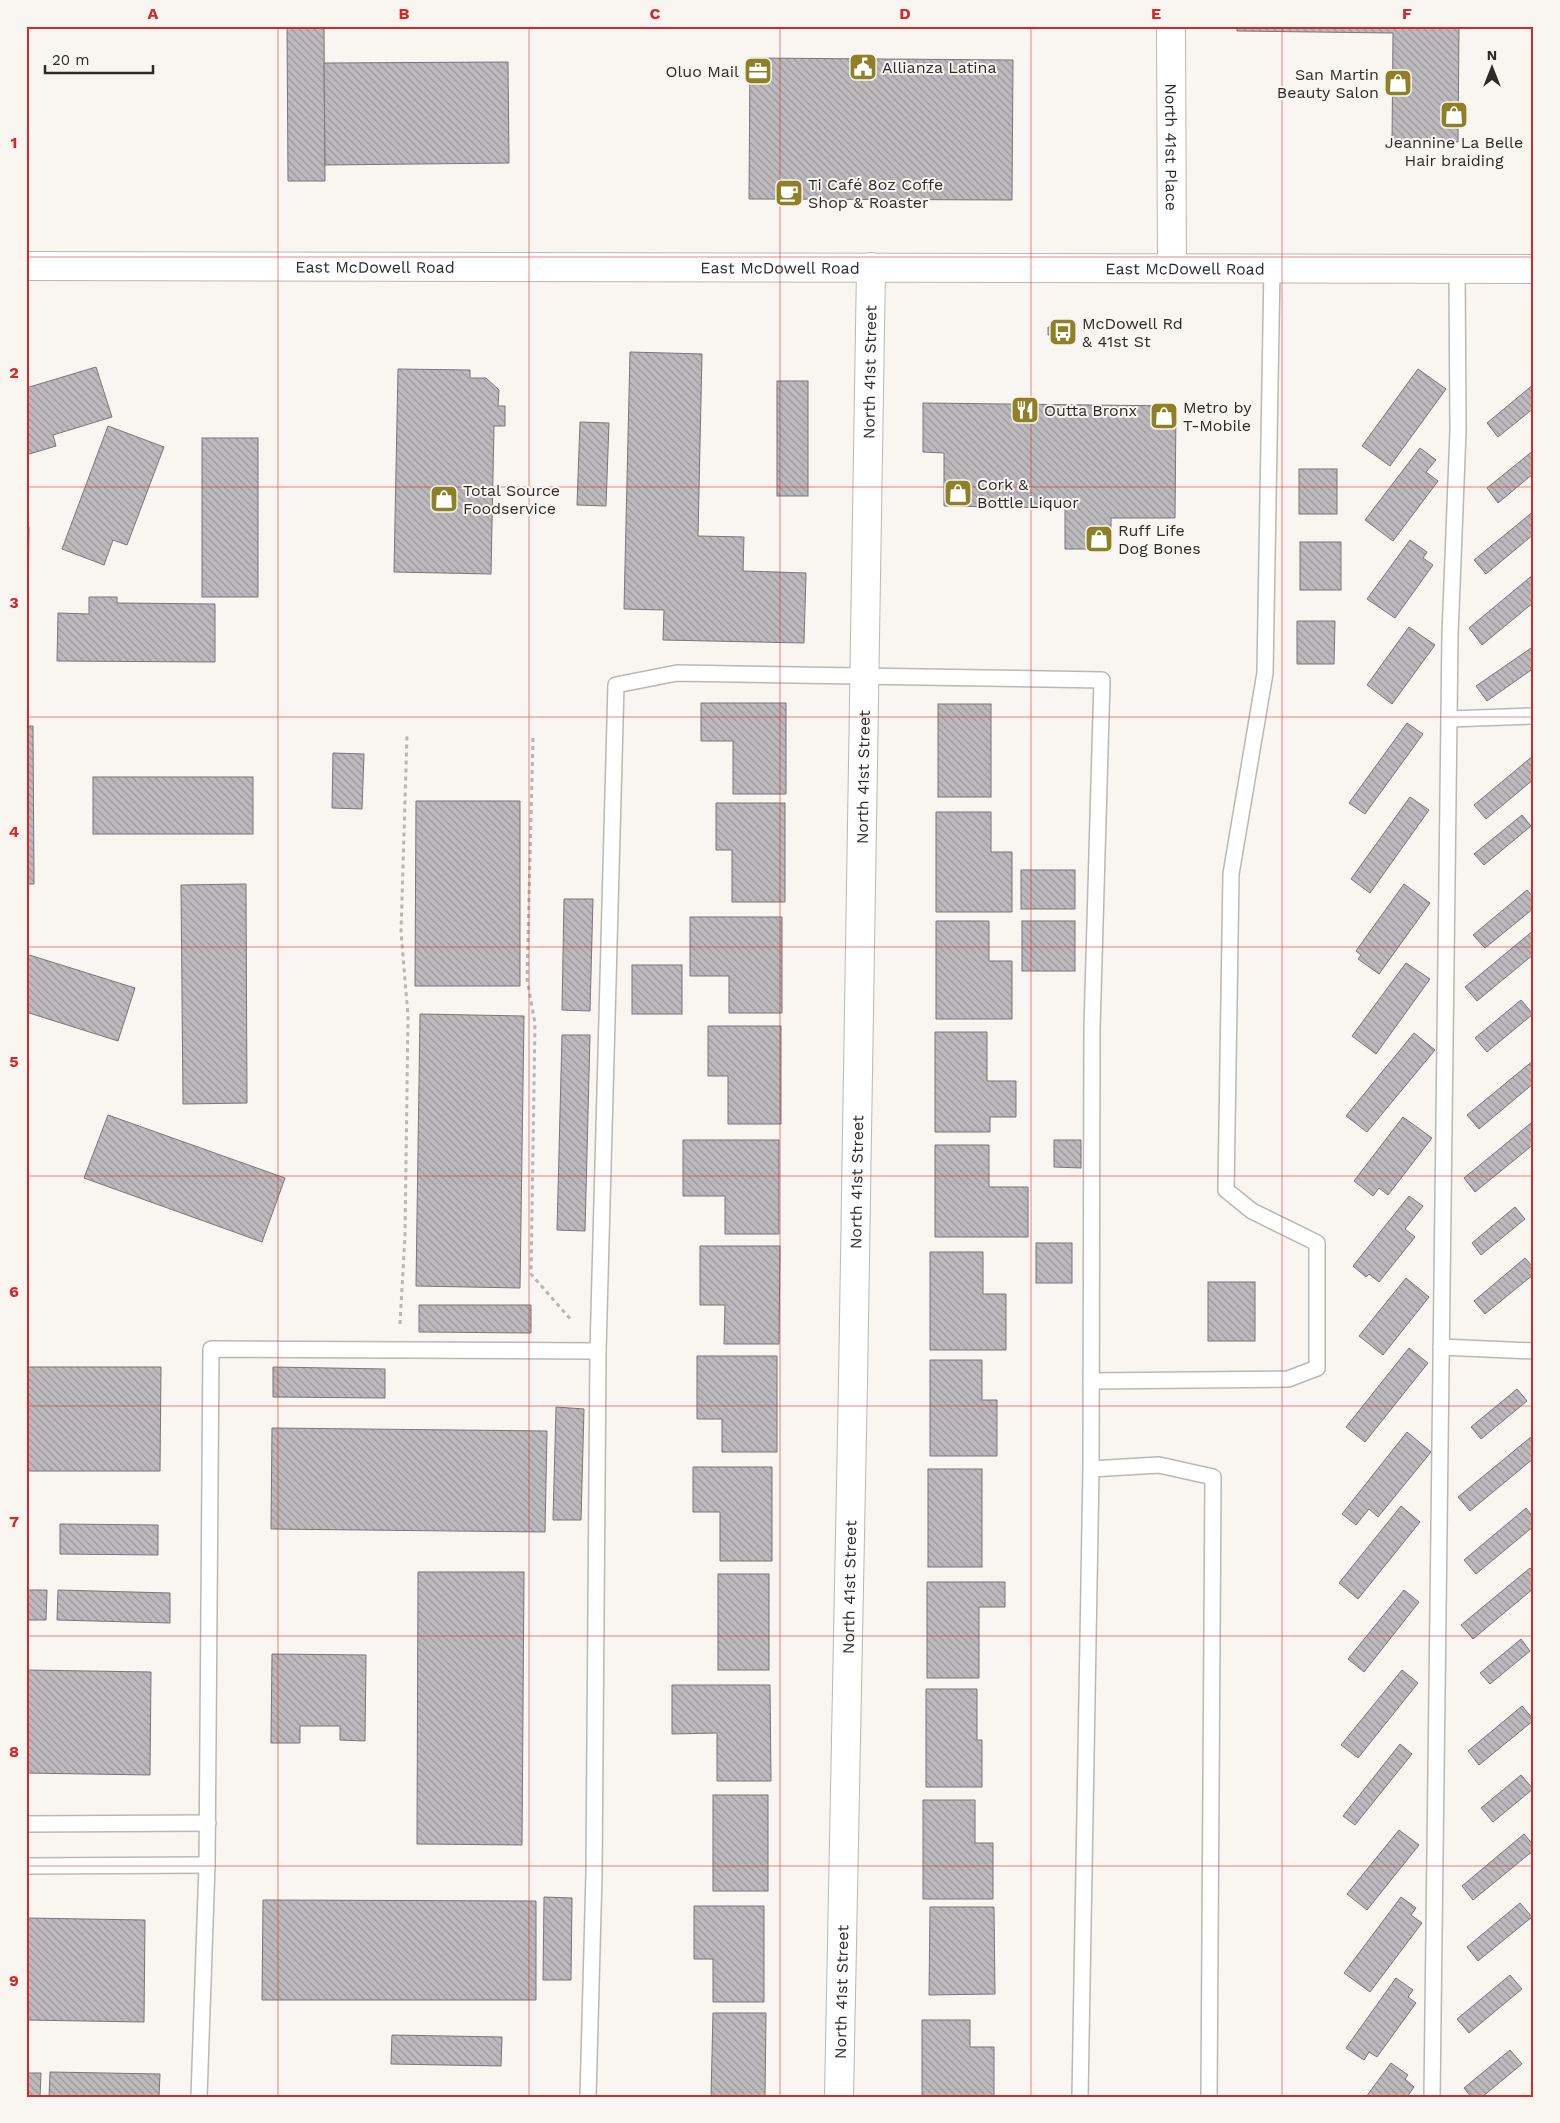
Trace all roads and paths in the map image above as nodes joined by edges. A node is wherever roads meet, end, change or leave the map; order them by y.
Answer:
1 (1171, 26) edge
2 (26, 266) edge
3 (872, 267) junction
4 (1172, 268) junction
5 (1272, 268) junction
6 (1457, 268) junction
7 (1534, 269) edge
8 (864, 678) junction
9 (1534, 716) edge
10 (1449, 719) junction
11 (407, 735) dead end
12 (533, 738) dead end
13 (1441, 1347) junction
14 (400, 1350) junction
15 (598, 1351) junction
16 (1534, 1351) edge
17 (1091, 1381) junction
18 (1091, 1469) junction
19 (208, 1823) junction
20 (26, 1824) edge
21 (207, 1865) junction
22 (26, 1866) edge
23 (199, 2097) edge
24 (588, 2097) edge
25 (839, 2097) edge
26 (1080, 2097) edge
27 (1209, 2097) edge
28 (1432, 2097) edge

1 - 4 street, North 41st Place
2 - 3 street, East McDowell Road
3 - 4 street, East McDowell Road
3 - 8 street, North 41st Street
4 - 5 street, East McDowell Road
5 - 6 street, East McDowell Road
5 - 17 lane
6 - 7 street, East McDowell Road
6 - 10 lane
8 - 15 lane
8 - 17 lane
8 - 25 street, North 41st Street
9 - 10 lane
10 - 13 lane
11 - 14 path
12 - 15 path
13 - 16 lane
13 - 28 lane
14 - 15 lane
14 - 19 lane
15 - 24 lane
17 - 18 lane
18 - 26 lane
18 - 27 lane
19 - 20 lane
19 - 21 lane
21 - 22 lane
21 - 23 lane

